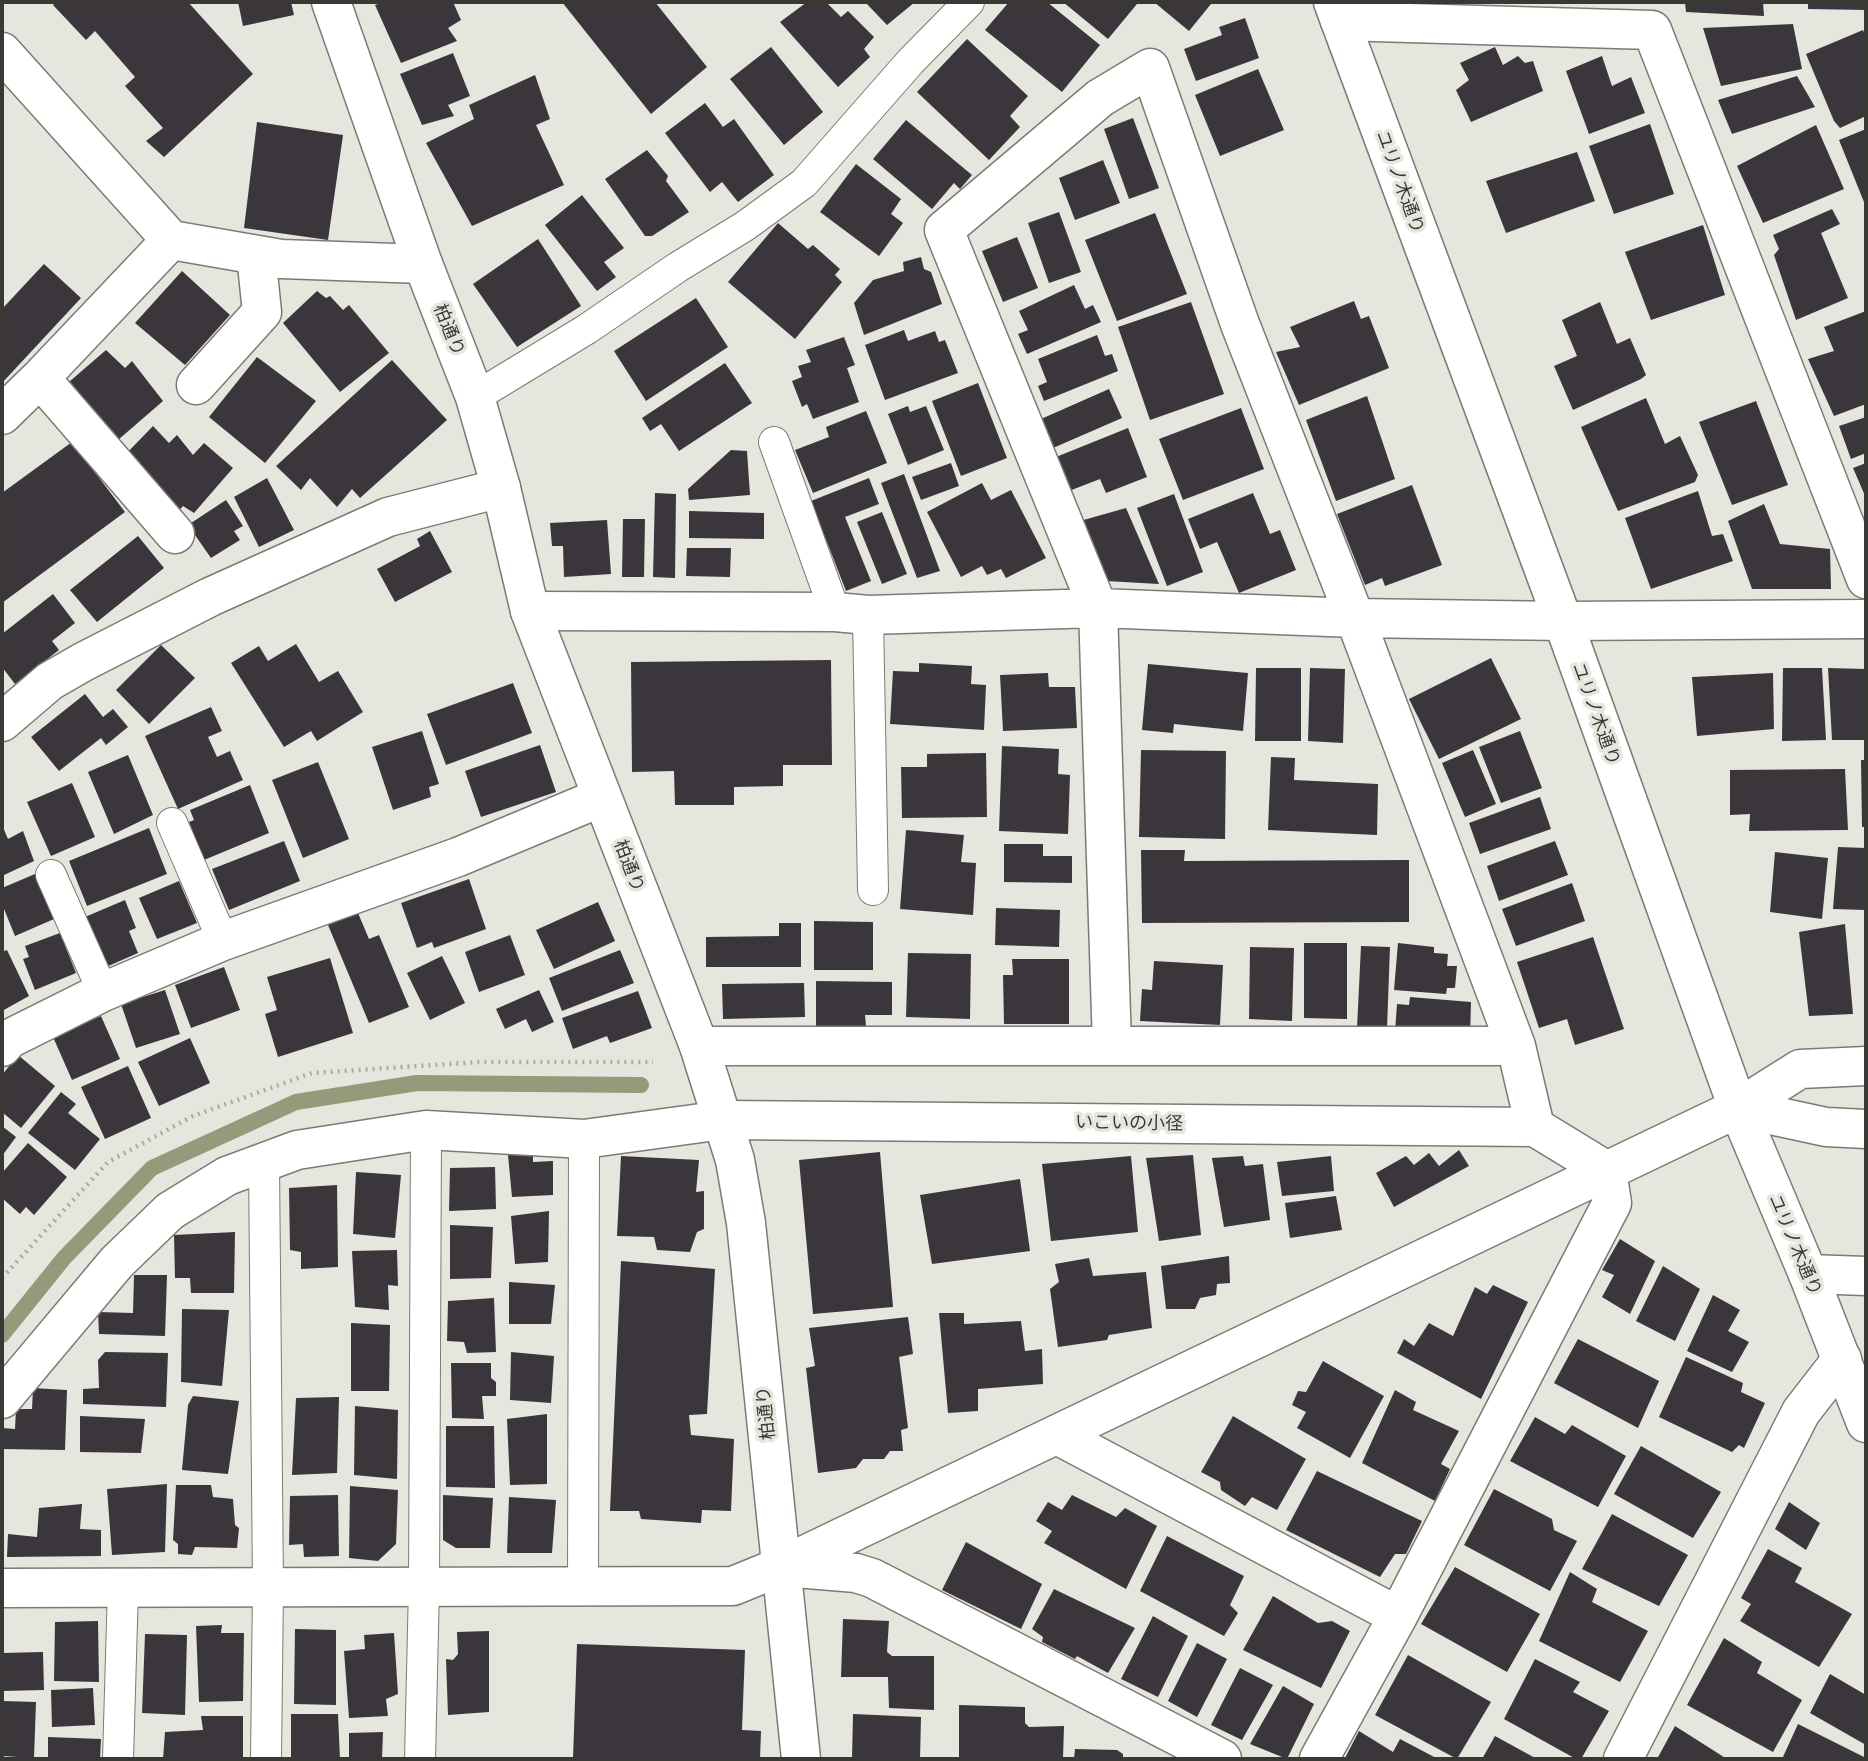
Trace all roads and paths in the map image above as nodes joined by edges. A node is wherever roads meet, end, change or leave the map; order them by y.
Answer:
1 (331, 2) edge
2 (969, 2) edge
3 (1336, 11) edge
4 (2, 52) edge
5 (171, 240) junction
6 (256, 255) junction
7 (423, 264) junction
8 (40, 378) junction
9 (196, 385) dead end
10 (475, 397) junction
11 (2, 415) edge
12 (774, 442) dead end
13 (501, 488) junction
14 (175, 534) dead end
15 (1866, 579) edge
16 (1098, 608) junction
17 (530, 611) junction
18 (851, 613) junction
19 (1355, 618) junction
20 (1866, 619) edge
21 (1563, 621) junction
22 (2, 722) edge
23 (602, 797) junction
24 (173, 823) dead end
25 (51, 875) dead end
26 (873, 890) dead end
27 (223, 941) junction
28 (103, 992) junction
29 (4, 1040) edge
30 (699, 1046) junction
31 (1112, 1046) junction
32 (1516, 1046) junction
33 (1866, 1066) edge
34 (1738, 1108) junction
35 (723, 1120) junction
36 (1535, 1127) junction
37 (1866, 1129) edge
38 (426, 1130) junction
39 (584, 1139) junction
40 (264, 1164) junction
41 (1607, 1171) junction
42 (1808, 1274) junction
43 (1866, 1276) edge
44 (1842, 1359) junction
45 (2, 1399) edge
46 (1866, 1423) edge
47 (1057, 1435) junction
48 (782, 1566) junction
49 (268, 1587) junction
50 (424, 1587) junction
51 (583, 1587) junction
52 (2, 1588) edge
53 (123, 1588) junction
54 (1398, 1616) junction
55 (118, 1759) edge
56 (266, 1759) edge
57 (420, 1759) edge
58 (801, 1759) edge
59 (1222, 1759) edge
60 (1319, 1759) edge
61 (1623, 1759) edge

1 - 7 street, 柏通り
2 - 10 lane
3 - 15 street
3 - 21 street, ユリノ木通り
4 - 5 street
5 - 6 street
5 - 8 street
6 - 7 street
6 - 9 street
7 - 10 street, 柏通り
8 - 11 street
8 - 14 street
10 - 13 street, 柏通り
12 - 18 lane
13 - 17 street, 柏通り
13 - 22 street
16 - 18 street
16 - 19 street
16 - 19 street
16 - 31 street
17 - 18 street
17 - 23 street, 柏通り
18 - 26 lane
19 - 21 street
19 - 32 street
20 - 21 street
21 - 34 street, ユリノ木通り
23 - 27 street
23 - 30 street, 柏通り
24 - 27 lane
25 - 28 lane
27 - 28 street
28 - 29 street
30 - 31 street
30 - 35 street, 柏通り
31 - 32 street
32 - 36 street
33 - 34 street
34 - 37 street
34 - 41 street
34 - 42 street, ユリノ木通り
35 - 36 street, いこいの小径
35 - 39 street, いこいの小径
35 - 48 street, 柏通り
36 - 41 street
38 - 39 street, いこいの小径
38 - 40 street, いこいの小径
38 - 50 lane
39 - 51 lane
40 - 45 street, いこいの小径
40 - 49 lane
41 - 47 street
41 - 54 street
42 - 43 street
42 - 44 street, ユリノ木通り
44 - 46 street, ユリノ木通り
44 - 61 street
47 - 48 street
47 - 54 street
48 - 51 street
48 - 58 street, 柏通り
48 - 59 street
49 - 50 street
49 - 53 street
49 - 56 lane
50 - 51 street
50 - 57 lane
52 - 53 street
53 - 55 lane
54 - 60 street

